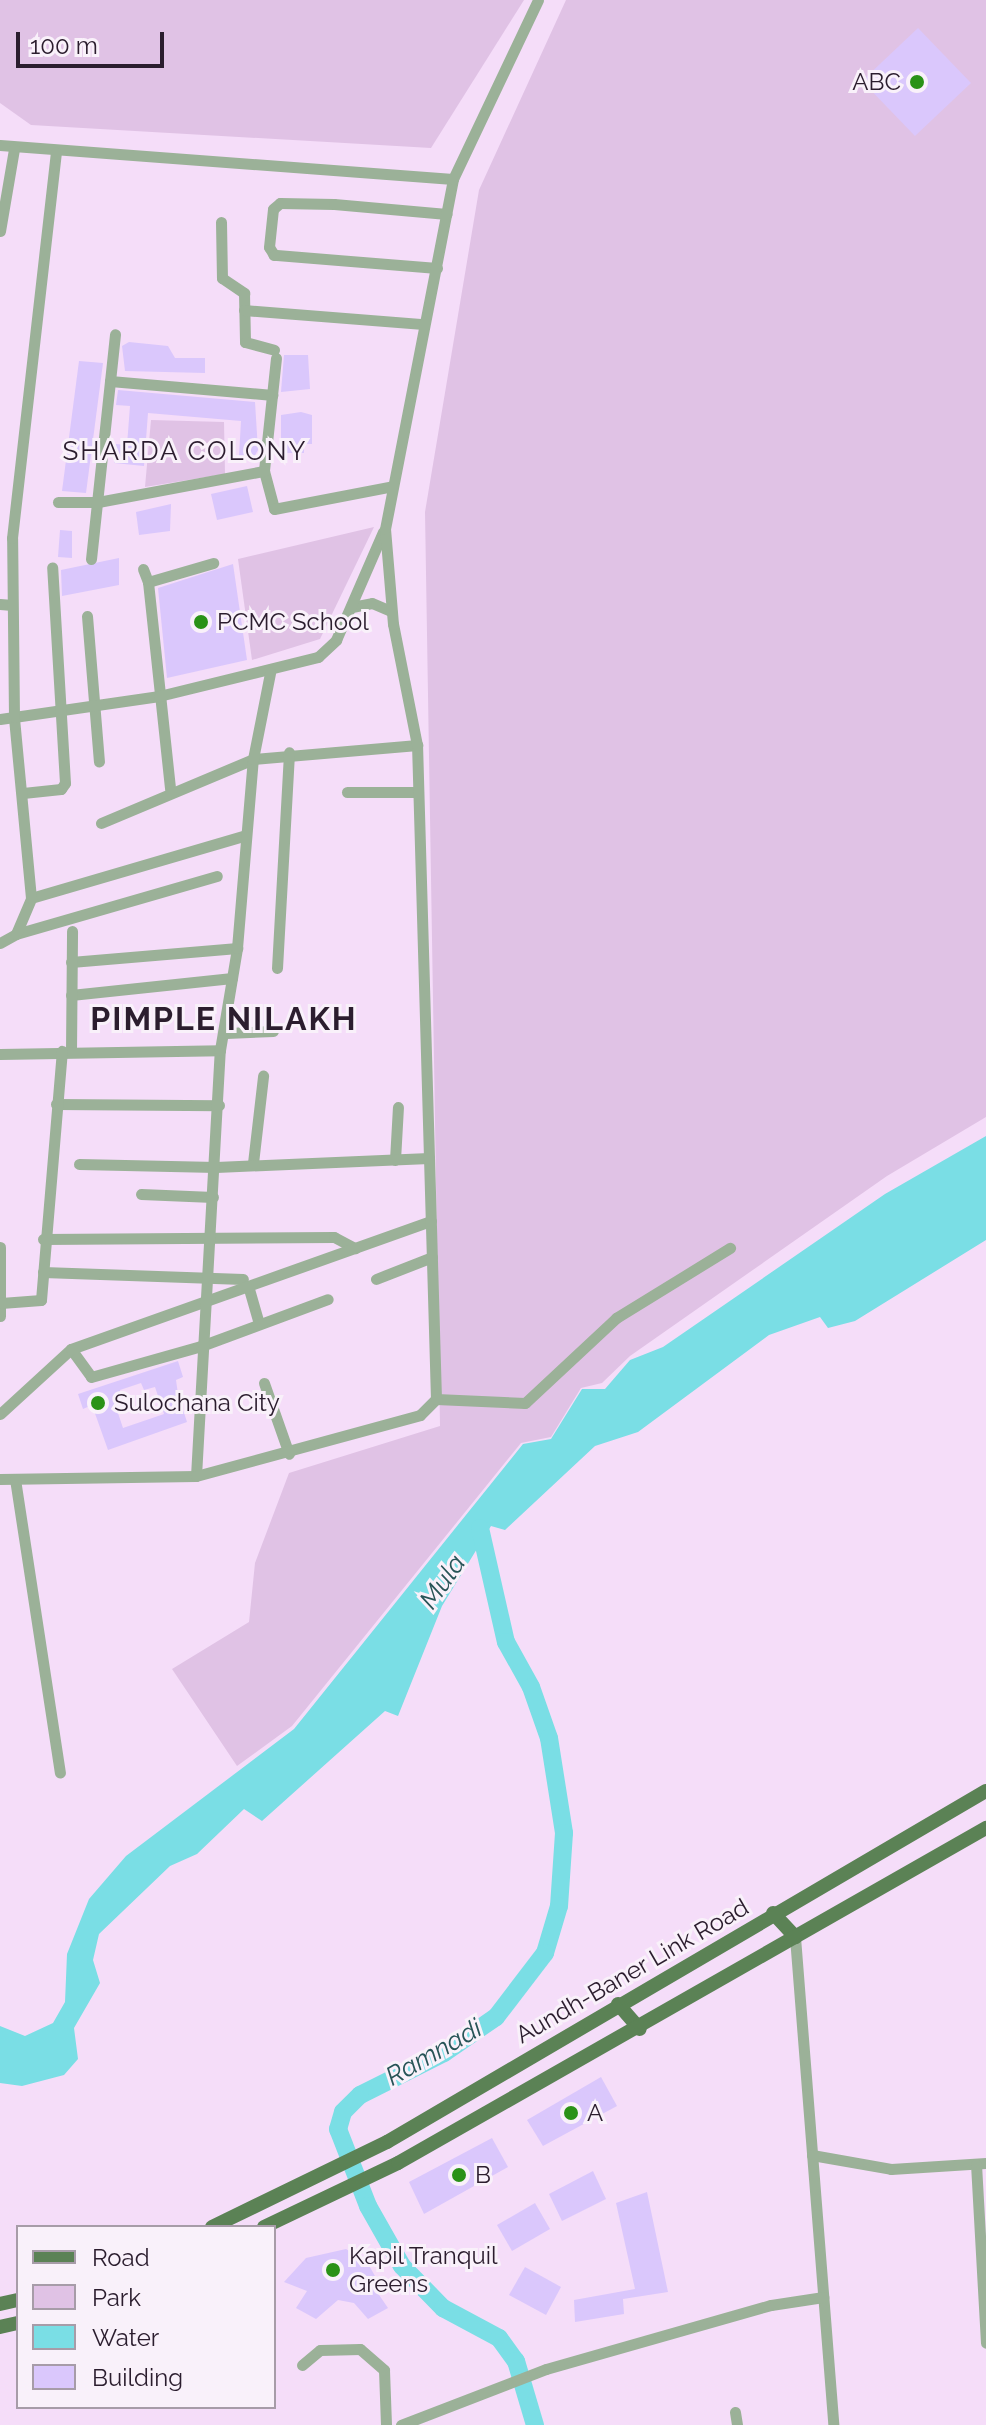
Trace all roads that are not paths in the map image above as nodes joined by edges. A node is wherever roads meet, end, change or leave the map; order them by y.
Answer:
1 (538, 0) edge
2 (0, 145) edge
3 (14, 149) junction
4 (56, 152) junction
5 (453, 179) junction
6 (447, 214) junction
7 (221, 222) dead end
8 (0, 231) edge
9 (437, 268) junction
10 (244, 310) junction
11 (423, 324) junction
12 (115, 334) dead end
13 (110, 381) junction
14 (272, 395) junction
15 (264, 471) junction
16 (393, 486) junction
17 (58, 502) dead end
18 (98, 502) junction
19 (385, 529) junction
20 (91, 559) dead end
21 (213, 563) dead end
22 (52, 567) dead end
23 (143, 569) dead end
24 (148, 582) junction
25 (6, 605) edge
26 (352, 607) junction
27 (391, 611) junction
28 (87, 616) dead end
29 (270, 673) junction
30 (159, 696) junction
31 (93, 707) junction
32 (60, 712) junction
33 (14, 717) junction
34 (0, 719) edge
35 (417, 745) junction
36 (289, 752) junction
37 (253, 759) junction
38 (99, 762) dead end
39 (170, 789) junction
40 (347, 792) dead end
41 (418, 792) junction
42 (23, 793) junction
43 (101, 823) dead end
44 (246, 835) junction
45 (217, 876) dead end
46 (31, 898) junction
47 (72, 931) dead end
48 (16, 934) junction
49 (0, 943) edge
50 (237, 948) junction
51 (71, 962) junction
52 (277, 968) dead end
53 (232, 978) junction
54 (71, 995) junction
55 (273, 1031) dead end
56 (226, 1033) junction
57 (220, 1050) junction
58 (66, 1051) junction
59 (0, 1054) edge
60 (263, 1076) dead end
61 (56, 1104) junction
62 (219, 1105) junction
63 (398, 1107) dead end
64 (429, 1158) junction
65 (395, 1160) junction
66 (253, 1163) junction
67 (79, 1164) dead end
68 (216, 1167) junction
69 (141, 1194) dead end
70 (213, 1197) junction
71 (431, 1221) junction
72 (212, 1237) junction
73 (43, 1239) junction
74 (0, 1247) edge
75 (355, 1248) junction
76 (730, 1248) dead end
77 (432, 1257) junction
78 (43, 1272) junction
79 (210, 1277) junction
80 (376, 1279) dead end
81 (246, 1284) junction
82 (328, 1299) dead end
83 (1, 1303) edge
84 (206, 1303) junction
85 (0, 1316) edge
86 (259, 1324) junction
87 (201, 1346) junction
88 (71, 1349) junction
89 (264, 1383) dead end
90 (436, 1399) junction
91 (0, 1414) edge
92 (289, 1454) junction
93 (196, 1476) junction
94 (0, 1479) edge
95 (15, 1479) junction
96 (60, 1773) dead end
97 (986, 1791) edge
98 (986, 1828) edge
99 (773, 1913) junction
100 (795, 1937) junction
101 (618, 2004) junction
102 (640, 2029) junction
103 (812, 2155) junction
104 (981, 2164) edge
105 (216, 2225) edge
106 (268, 2225) edge
107 (823, 2297) junction
108 (986, 2343) edge
109 (302, 2365) dead end
110 (386, 2425) edge
111 (401, 2425) edge
112 (833, 2425) edge

1 - 5 street
2 - 3 street
3 - 4 street
3 - 8 street
4 - 5 street
4 - 25 street
5 - 6 street
6 - 9 street
6 - 9 street
7 - 10 street
9 - 11 street
10 - 11 street
10 - 14 street
11 - 16 street
12 - 13 street
13 - 14 street
13 - 18 street
14 - 15 street
15 - 16 street
15 - 18 street
16 - 19 street
17 - 18 street
18 - 20 street
19 - 26 street
19 - 27 street
21 - 24 street
22 - 32 street
23 - 24 street
24 - 30 street
25 - 33 street
26 - 27 street
26 - 29 street
27 - 35 street
28 - 31 street
29 - 30 street
29 - 37 street
30 - 31 street
30 - 39 street
31 - 32 street
31 - 38 street
32 - 33 street
32 - 42 street
33 - 34 street
33 - 42 street
35 - 36 street
35 - 41 street
36 - 37 street
36 - 52 street
37 - 39 street
37 - 44 street
39 - 43 street
40 - 41 street
41 - 64 street
42 - 46 street
44 - 46 street
44 - 50 street
45 - 48 street
46 - 48 street
47 - 51 street
48 - 49 street
50 - 51 street
50 - 53 street
51 - 54 street
53 - 54 street
53 - 56 street
54 - 58 street
55 - 56 street
56 - 57 street
57 - 58 street
57 - 62 street
58 - 59 street
58 - 61 street
60 - 66 street
61 - 62 street
61 - 73 street
62 - 68 street
63 - 65 street
64 - 65 street
64 - 71 street
65 - 66 street
66 - 68 street
67 - 68 street
68 - 70 street
69 - 70 street
70 - 72 street
71 - 75 street
71 - 77 street
72 - 73 street
72 - 75 street
72 - 79 street
73 - 78 street
74 - 83 street
75 - 81 street
76 - 90 street
77 - 80 street
77 - 90 street
78 - 79 street
78 - 83 street
79 - 81 street
79 - 84 street
81 - 84 street
81 - 86 street
82 - 86 street
83 - 85 street
84 - 87 street
84 - 88 street
86 - 87 street
87 - 88 street
87 - 93 street
88 - 91 street
89 - 92 street
90 - 92 street
92 - 93 street
93 - 95 street
94 - 95 street
95 - 96 street
97 - 99 main road, Aundh-Baner Link Road
98 - 100 main road
99 - 100 main road
99 - 101 main road, Aundh-Baner Link Road
100 - 102 main road
100 - 103 street
101 - 102 main road
101 - 105 main road, Aundh-Baner Link Road
102 - 106 main road
103 - 104 street
103 - 107 street
104 - 108 street
107 - 111 street
107 - 112 street
109 - 110 street

